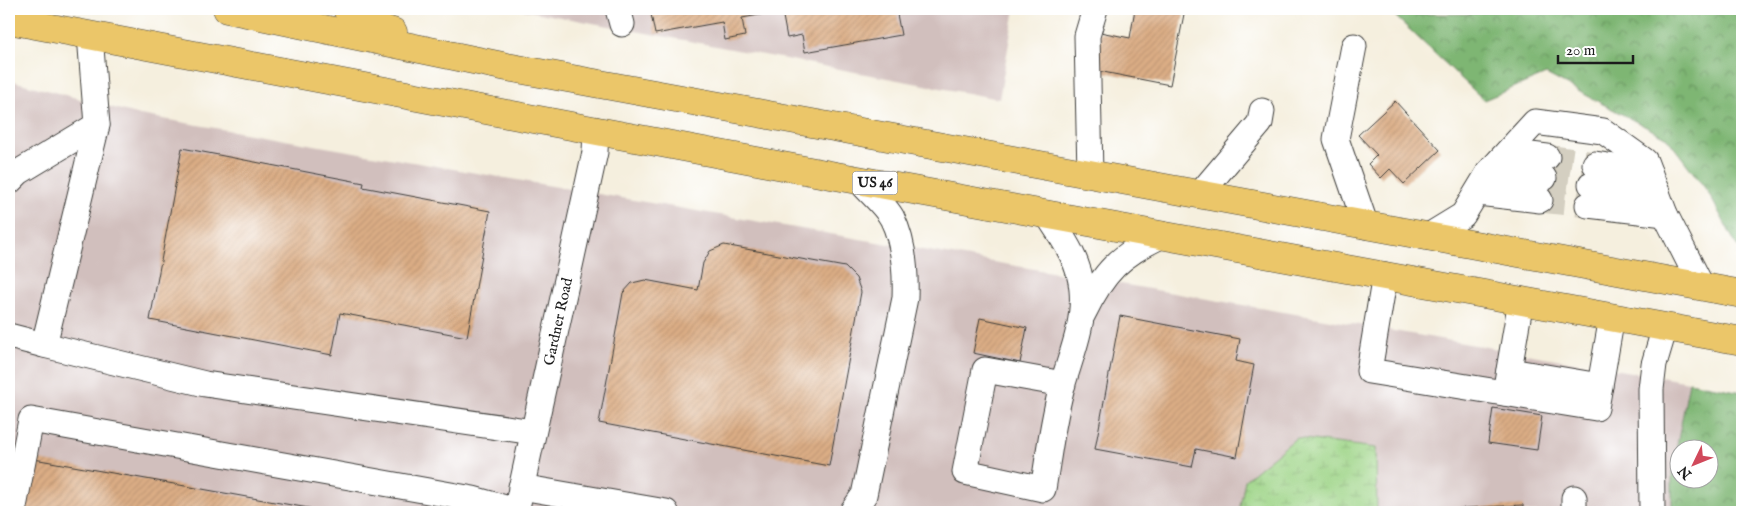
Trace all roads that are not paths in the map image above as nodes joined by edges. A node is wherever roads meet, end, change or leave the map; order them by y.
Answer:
1 (227, 9) edge
2 (347, 9) edge
3 (1095, 9) edge
4 (9, 20) edge
5 (90, 35) junction
6 (1354, 46) dead end
7 (507, 67) junction
8 (1262, 112) dead end
9 (98, 125) junction
10 (596, 130) junction
11 (1508, 152) junction
12 (1090, 174) junction
13 (859, 180) junction
14 (9, 182) edge
15 (1483, 182) junction
16 (1657, 192) junction
17 (1200, 194) junction
18 (1047, 214) junction
19 (1366, 226) junction
20 (1163, 235) junction
21 (1427, 237) junction
22 (1385, 275) junction
23 (1702, 287) junction
24 (1742, 294) edge
25 (1521, 300) junction
26 (1612, 317) junction
27 (1081, 318) junction
28 (1665, 327) junction
29 (9, 336) edge
30 (1742, 341) edge
31 (44, 345) junction
32 (1507, 382) junction
33 (1063, 384) junction
34 (533, 432) junction
35 (521, 487) junction
36 (14, 512) edge
37 (516, 512) edge
38 (666, 512) edge
39 (852, 512) edge
40 (1652, 512) edge

1 - 7 highway
2 - 7 highway
3 - 12 street
4 - 5 highway, US 46
5 - 9 street
5 - 10 highway, US 46
6 - 19 street
7 - 12 highway
8 - 17 street
9 - 14 street
9 - 31 street
10 - 13 highway, US 46
10 - 34 street, Gardner Road
11 - 15 street
11 - 15 street
11 - 16 street
12 - 17 highway
13 - 18 highway, US 46
13 - 39 street
15 - 21 street
16 - 16 street
16 - 23 street
17 - 19 highway
18 - 20 highway, US 46
18 - 27 street
19 - 21 highway
20 - 22 highway, US 46
20 - 27 street
21 - 23 highway
22 - 25 highway, US 46
22 - 32 street
23 - 24 highway
25 - 26 highway, US 46
25 - 32 street
26 - 28 highway, US 46
26 - 32 street
27 - 33 street
28 - 30 highway, US 46
28 - 40 street
29 - 31 street
31 - 34 street
33 - 33 street
34 - 35 street, Gardner Road
35 - 37 street, Gardner Road
35 - 38 street
36 - 37 street

